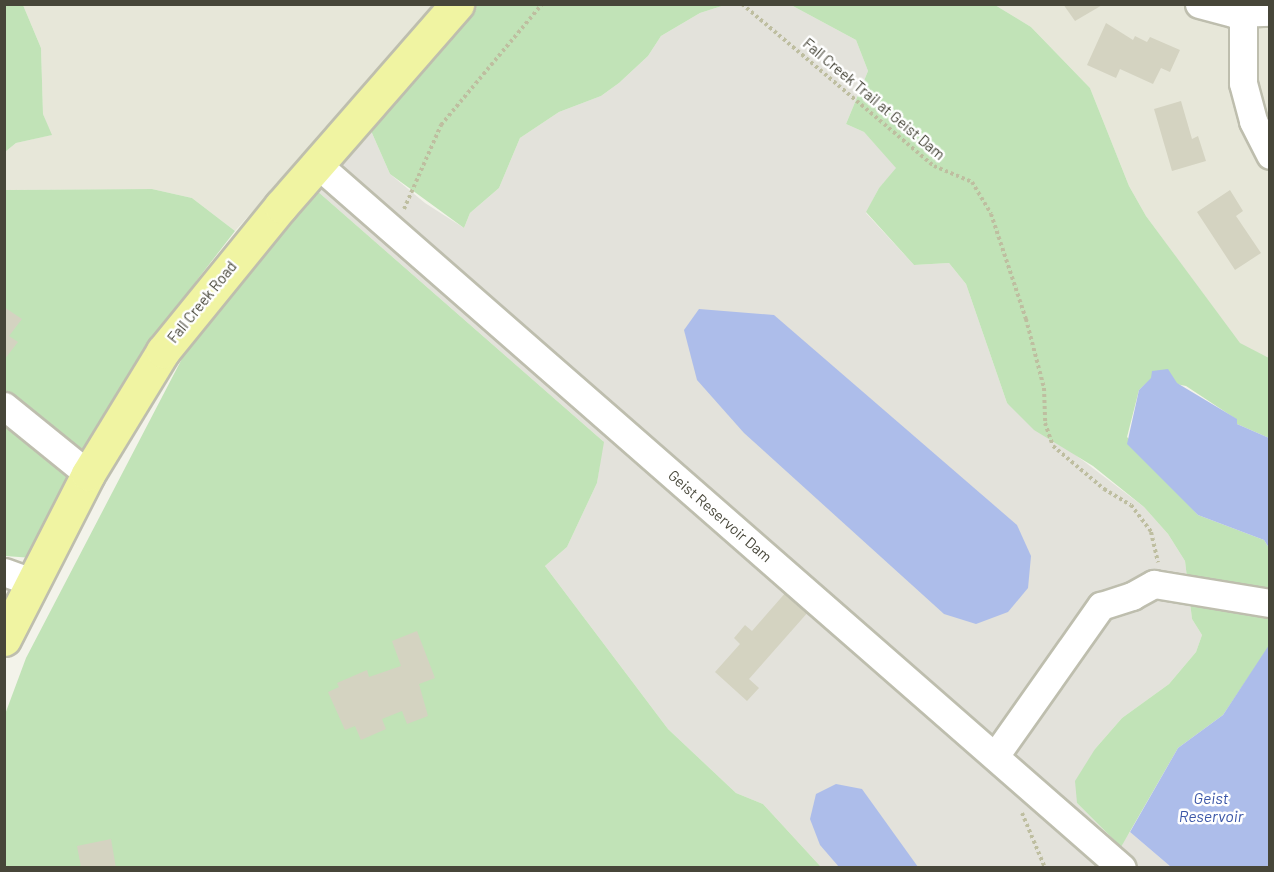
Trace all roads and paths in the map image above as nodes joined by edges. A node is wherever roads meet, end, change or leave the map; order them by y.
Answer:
1 (456, 4) edge
2 (542, 4) edge
3 (742, 4) edge
4 (1199, 4) edge
5 (1256, 13) edge
6 (1269, 155) edge
7 (317, 164) junction
8 (394, 232) junction
9 (4, 406) edge
10 (88, 474) junction
11 (18, 577) edge
12 (1154, 584) junction
13 (1269, 603) edge
14 (4, 639) edge
15 (995, 756) junction
16 (1122, 867) edge

1 - 7 main road, Fall Creek Road
2 - 8 path
3 - 12 path, Fall Creek Trail at Geist Dam
4 - 5 street
5 - 6 street
7 - 8 street, Geist Reservoir Dam
7 - 10 main road, Fall Creek Road
8 - 15 street, Geist Reservoir Dam
9 - 10 street
10 - 11 main road, Fall Creek Road
11 - 14 main road, Fall Creek Road
12 - 13 street
12 - 15 street
15 - 16 street, Geist Reservoir Dam

